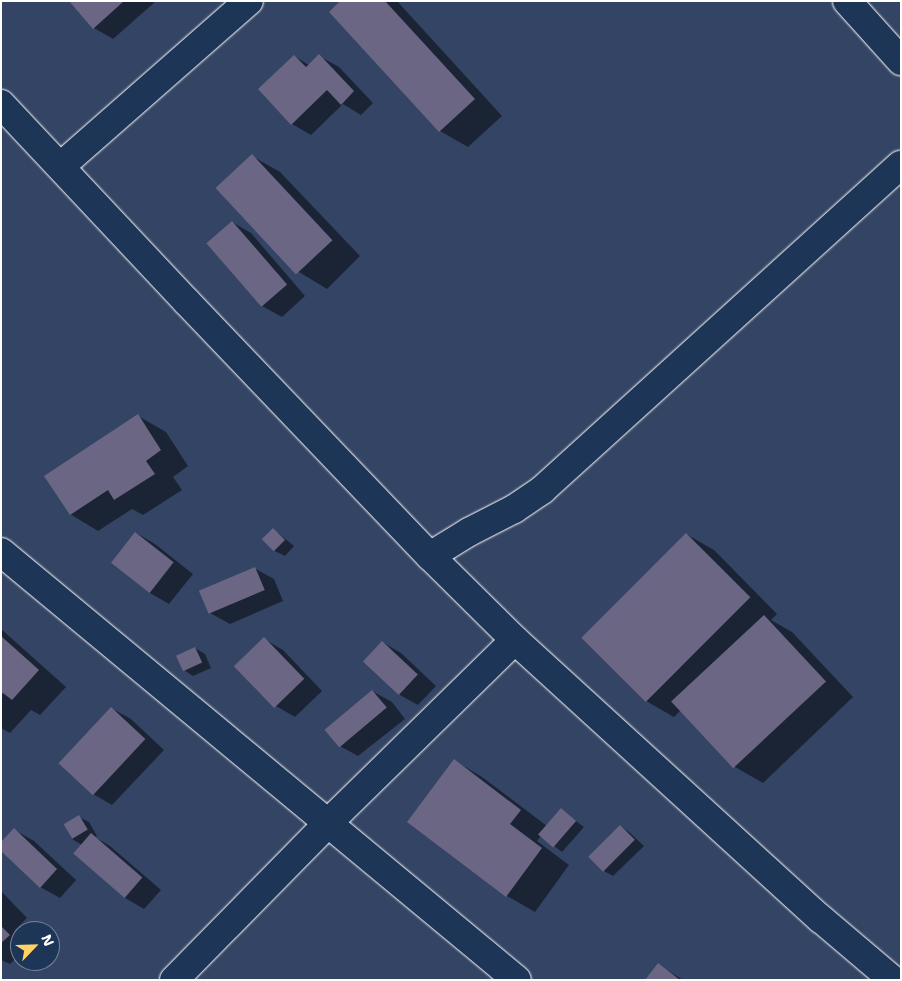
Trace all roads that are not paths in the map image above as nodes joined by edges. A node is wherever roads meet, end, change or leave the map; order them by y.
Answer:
1 (249, 1) edge
2 (847, 1) edge
3 (901, 61) edge
4 (1, 104) edge
5 (901, 165) edge
6 (61, 166) junction
7 (1, 552) edge
8 (430, 556) junction
9 (515, 640) junction
10 (329, 822) junction
11 (174, 980) edge
12 (517, 980) edge
13 (893, 980) edge

1 - 6 street
2 - 3 street
4 - 6 street
5 - 8 street
6 - 8 street
7 - 10 street
8 - 9 street
9 - 10 street
9 - 13 street
10 - 11 street
10 - 12 street

